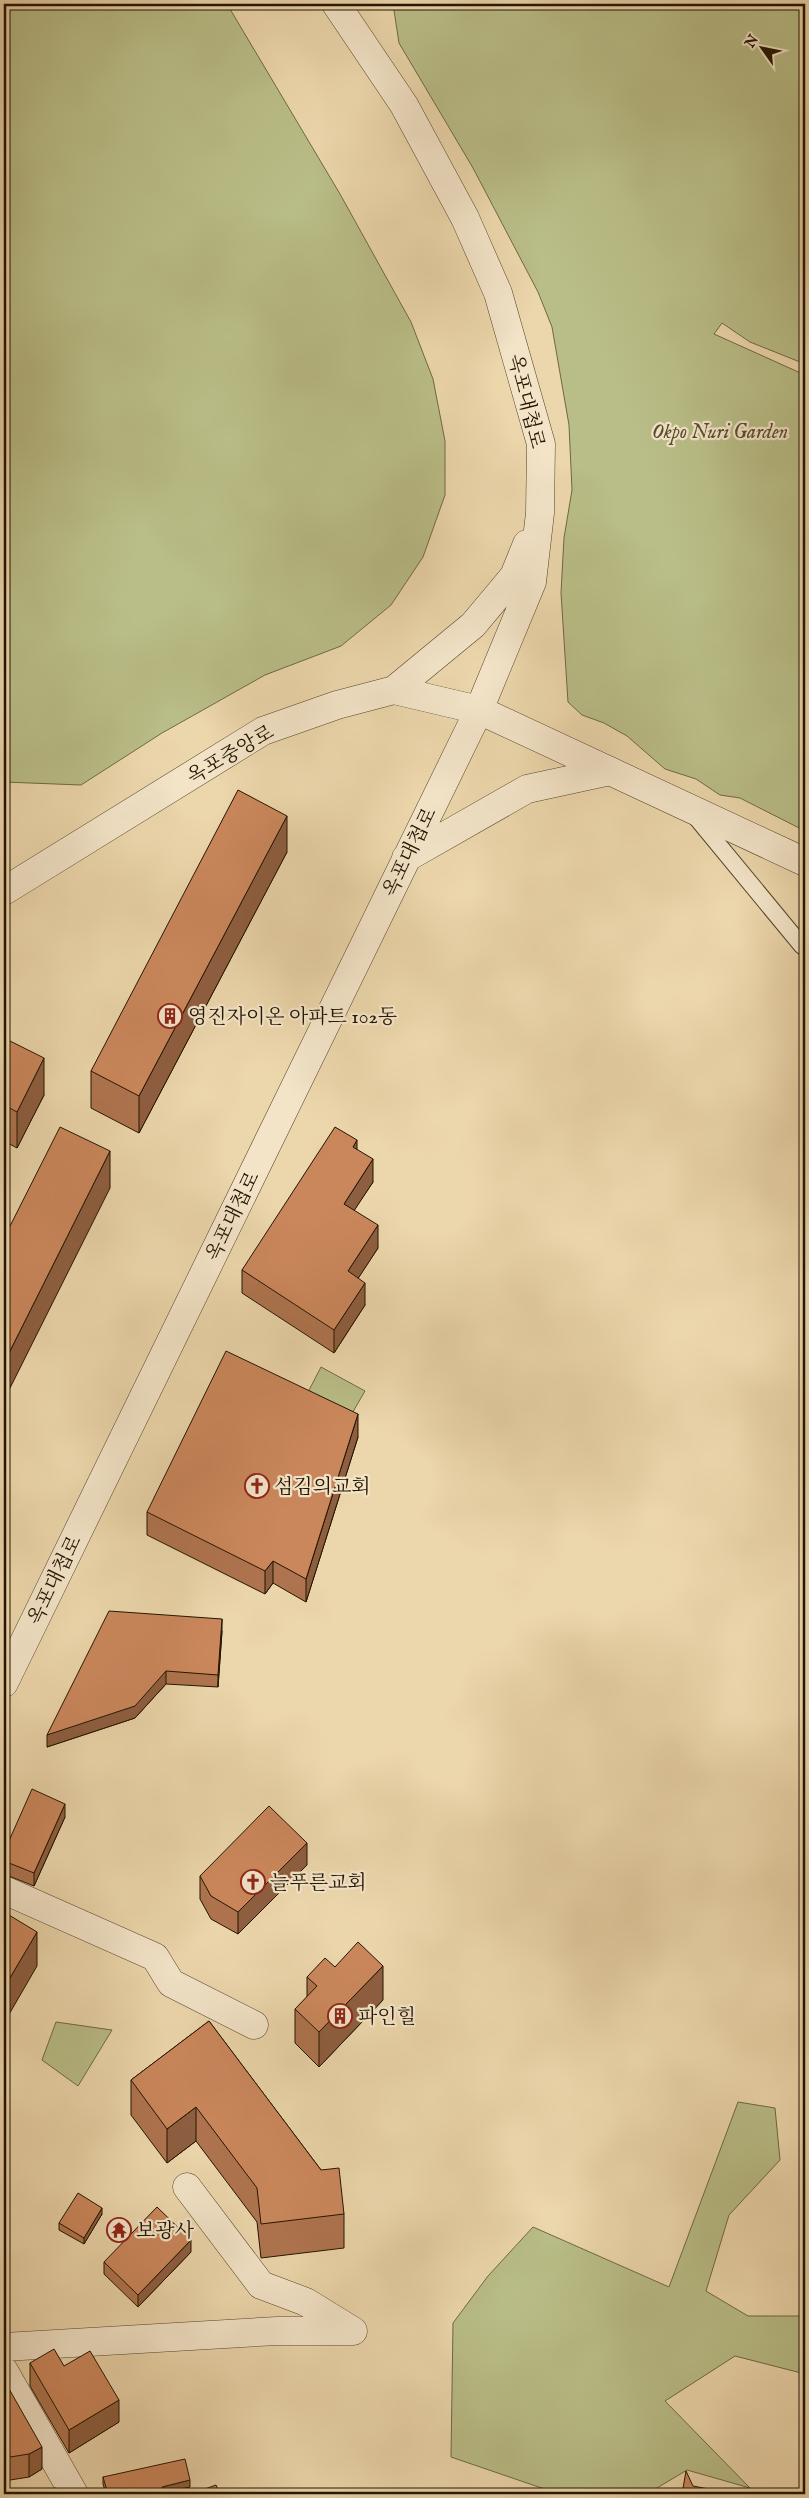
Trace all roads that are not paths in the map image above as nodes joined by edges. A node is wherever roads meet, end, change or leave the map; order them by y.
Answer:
1 (336, 4) edge
2 (540, 513) junction
3 (394, 690) junction
4 (479, 710) junction
5 (610, 771) junction
6 (688, 807) junction
7 (406, 858) junction
8 (805, 862) edge
9 (4, 891) edge
10 (802, 946) dead end
11 (4, 1683) edge
12 (4, 1890) edge
13 (254, 2025) dead end
14 (187, 2187) dead end
15 (4, 2347) edge
16 (4, 2371) edge
17 (74, 2494) edge

1 - 2 street, 옥포대첩로
2 - 3 street
2 - 4 street, 옥포대첩로
3 - 4 street, 옥포중앙로
3 - 9 street, 옥포중앙로
4 - 5 street, 옥포중앙로
4 - 7 street, 옥포대첩로
5 - 6 street, 옥포중앙로
5 - 7 street
6 - 8 street, 옥포중앙로
6 - 10 lane
7 - 11 street, 옥포대첩로
12 - 13 street
14 - 15 street
16 - 17 street

